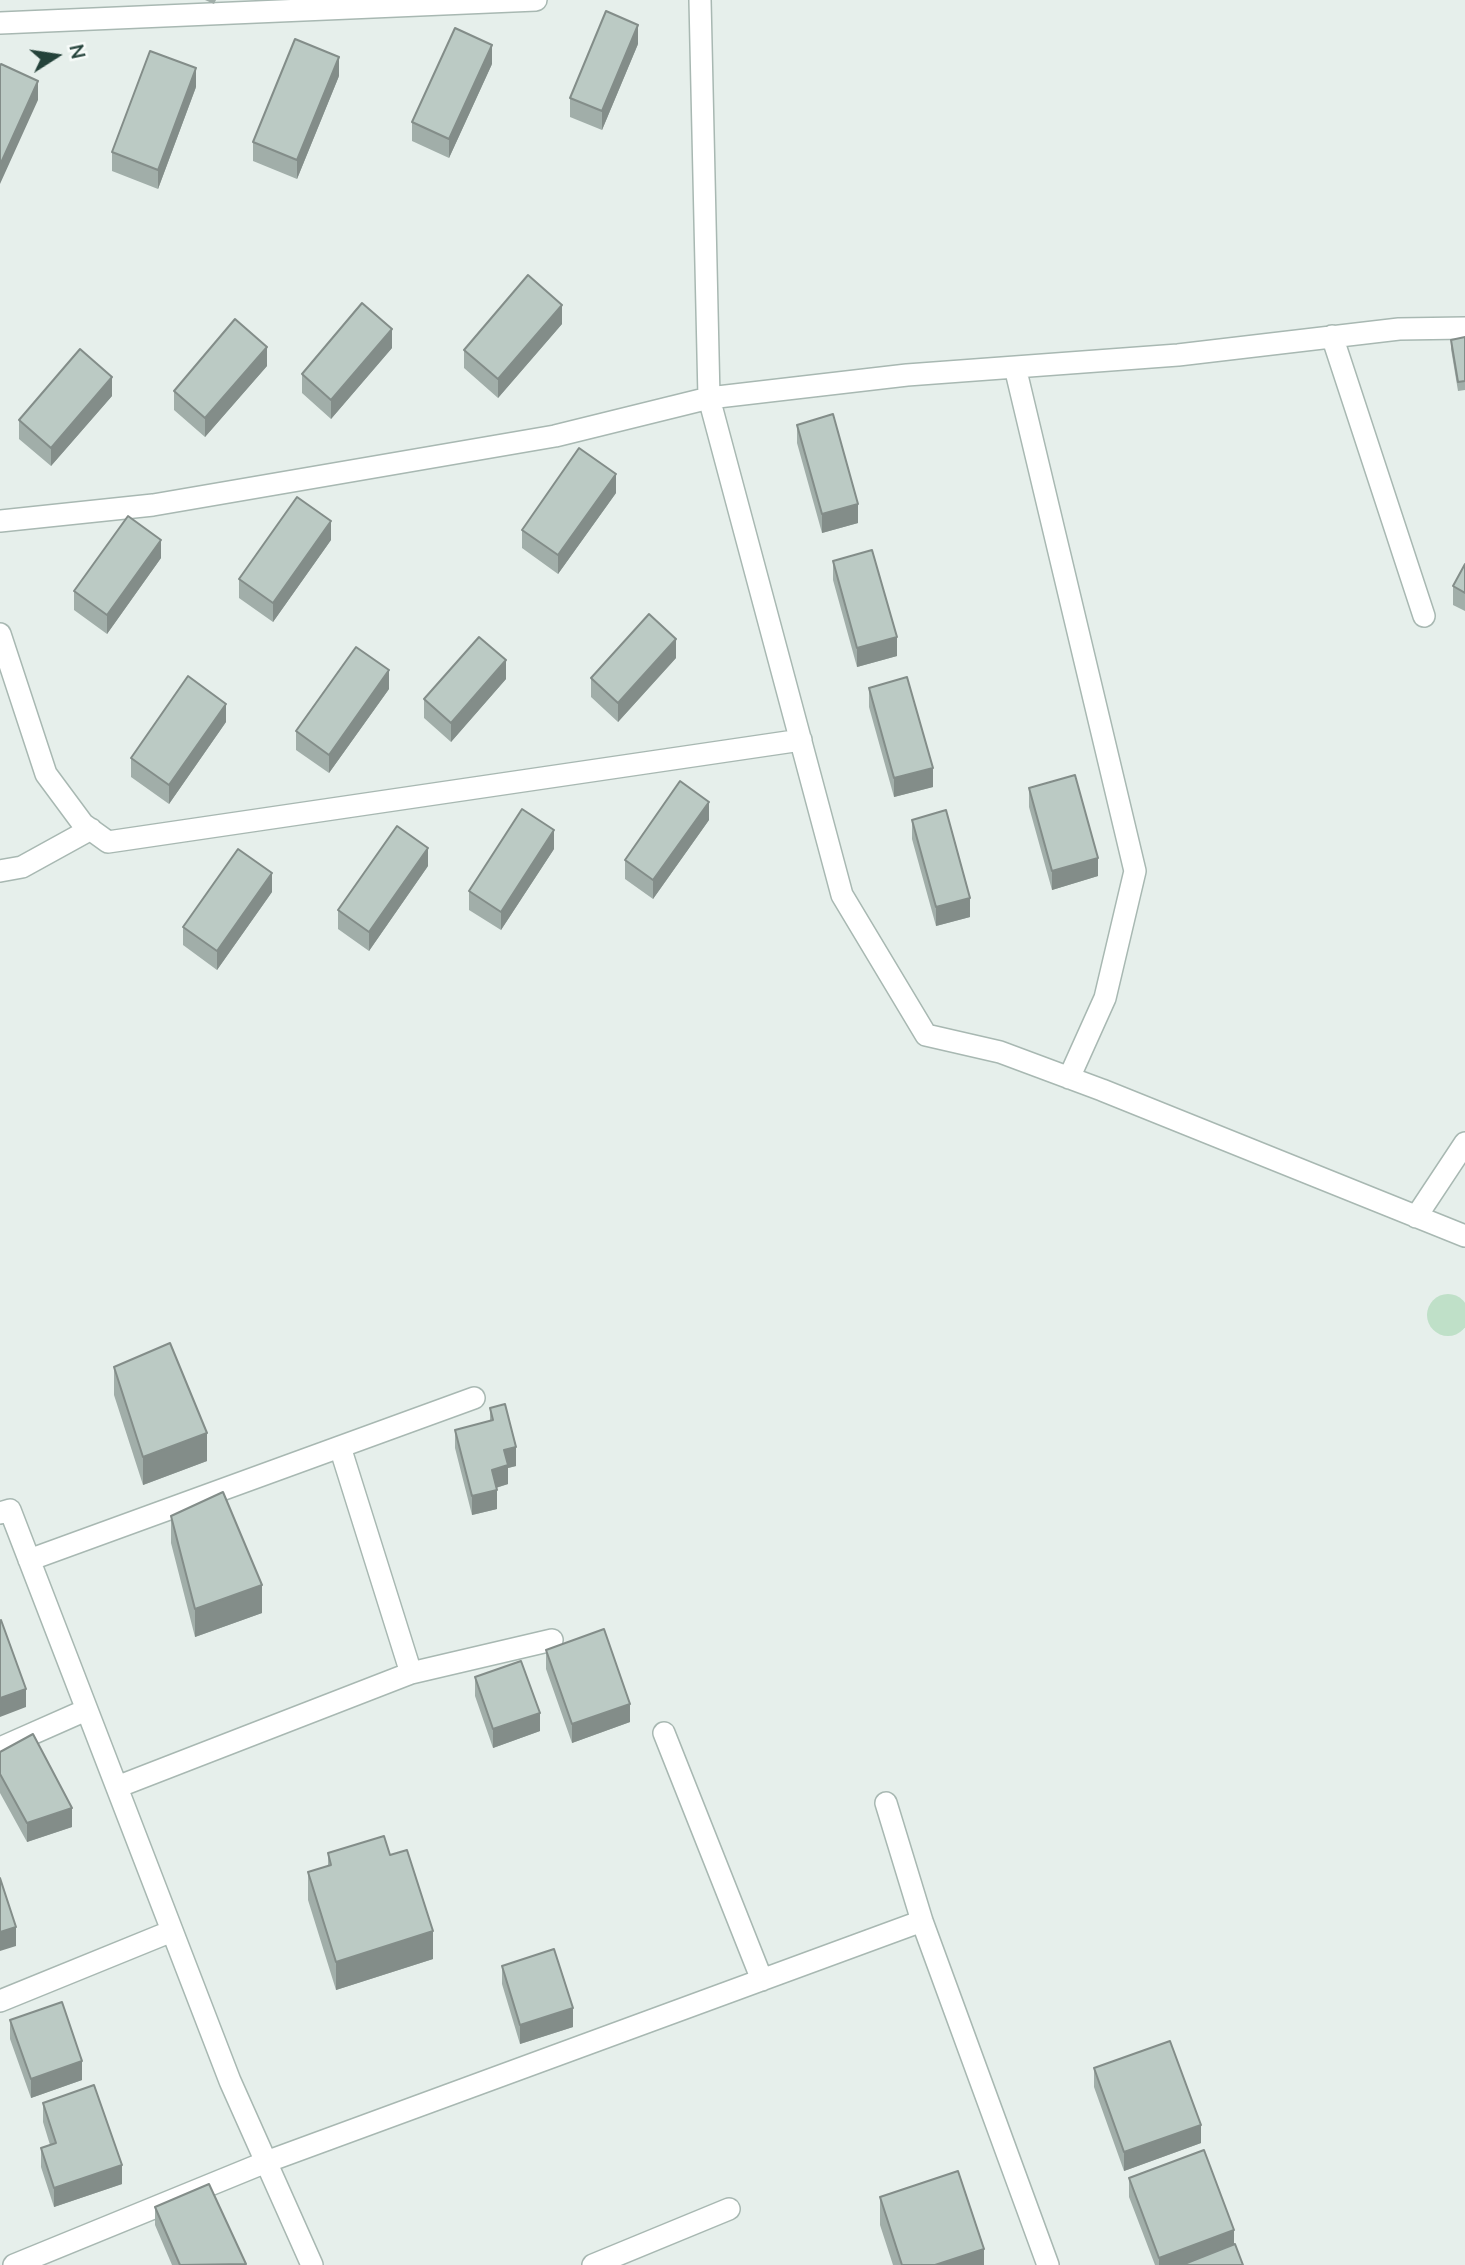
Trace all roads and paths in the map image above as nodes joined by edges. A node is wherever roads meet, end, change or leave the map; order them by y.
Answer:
1 (536, 0) edge
2 (700, 0) edge
3 (294, 5) edge
4 (0, 23) edge
5 (1465, 328) edge
6 (1332, 336) junction
7 (1014, 367) junction
8 (709, 398) junction
9 (0, 521) edge
10 (1424, 616) dead end
11 (0, 634) edge
12 (801, 740) junction
13 (91, 829) junction
14 (0, 871) edge
15 (1069, 1078) junction
16 (1465, 1143) edge
17 (1416, 1217) junction
18 (1465, 1236) edge
19 (474, 1398) dead end
20 (340, 1447) junction
21 (0, 1513) edge
22 (29, 1560) junction
23 (552, 1640) dead end
24 (411, 1673) junction
25 (86, 1710) junction
26 (664, 1732) dead end
27 (0, 1748) edge
28 (117, 1787) junction
29 (886, 1803) dead end
30 (922, 1921) junction
31 (172, 1931) junction
32 (762, 1980) junction
33 (0, 2001) edge
34 (267, 2162) junction
35 (729, 2209) dead end
36 (13, 2265) edge
37 (312, 2265) edge
38 (593, 2265) edge
39 (1048, 2265) edge

1 - 3 street
2 - 8 street
3 - 4 street
5 - 6 street
6 - 7 street
6 - 10 street
7 - 8 street
7 - 15 street
8 - 9 street
8 - 12 street
11 - 13 street
12 - 13 street
12 - 15 street
13 - 14 street
15 - 17 street
16 - 17 street
17 - 18 street
19 - 20 street
20 - 22 street
20 - 24 street
21 - 22 street
22 - 25 street
23 - 24 street
24 - 28 street
25 - 27 street
25 - 28 street
26 - 32 street
28 - 31 street
29 - 30 street
30 - 32 street
30 - 39 street
31 - 33 street
31 - 34 street
32 - 34 street
34 - 36 street
34 - 37 street
35 - 38 street

